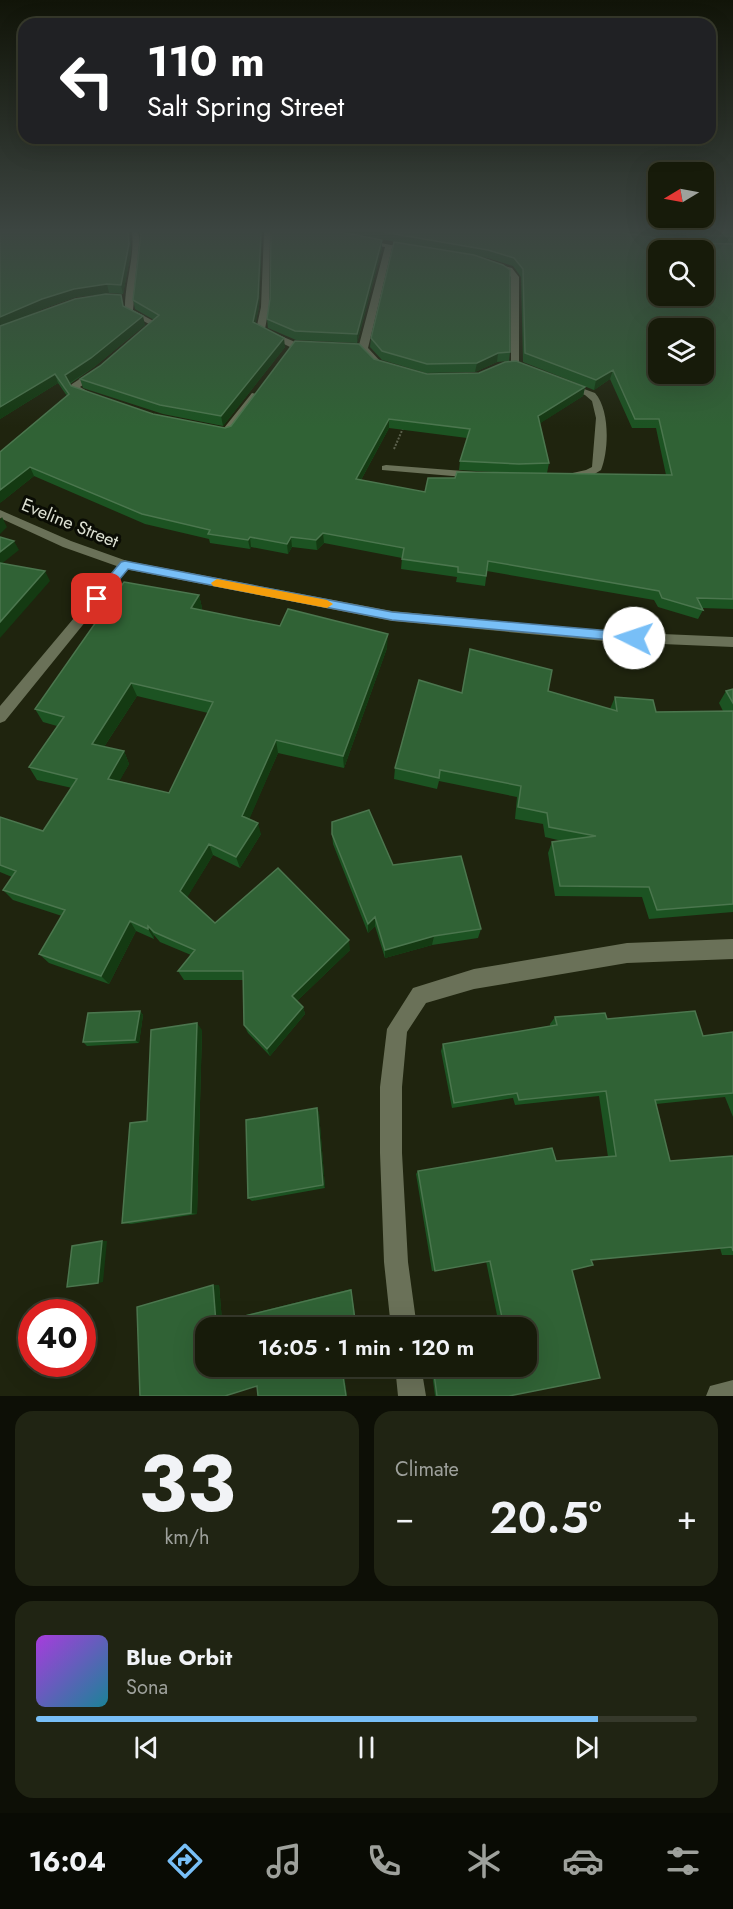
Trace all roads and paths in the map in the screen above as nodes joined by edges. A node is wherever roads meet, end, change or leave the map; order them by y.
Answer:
1 (266, 297) edge
2 (376, 297) edge
3 (515, 297) edge
4 (118, 298) edge
5 (128, 299) joint
6 (139, 337) edge
7 (363, 348) junction
8 (106, 364) edge
9 (516, 366) edge
10 (399, 370) edge
11 (556, 381) edge
12 (260, 388) edge
13 (104, 401) edge
14 (405, 424) edge
15 (205, 427) edge
16 (386, 468) joint
17 (486, 476) edge
18 (557, 479) edge
19 (0, 514) edge
20 (125, 565) junction
21 (733, 642) edge
22 (0, 717) edge
23 (733, 949) edge
24 (403, 1317) edge
25 (409, 1377) edge
26 (733, 1394) edge
27 (412, 1396) edge
28 (720, 1396) edge

1 - 7 street
2 - 7 street
3 - 9 street
4 - 5 street
5 - 6 street
7 - 10 street
8 - 13 street
11 - 18 street
12 - 15 street
14 - 16 path
16 - 17 street
19 - 20 street, Eveline Street
20 - 21 street, Eveline Street
20 - 22 street
23 - 24 street
25 - 27 street
26 - 28 street

